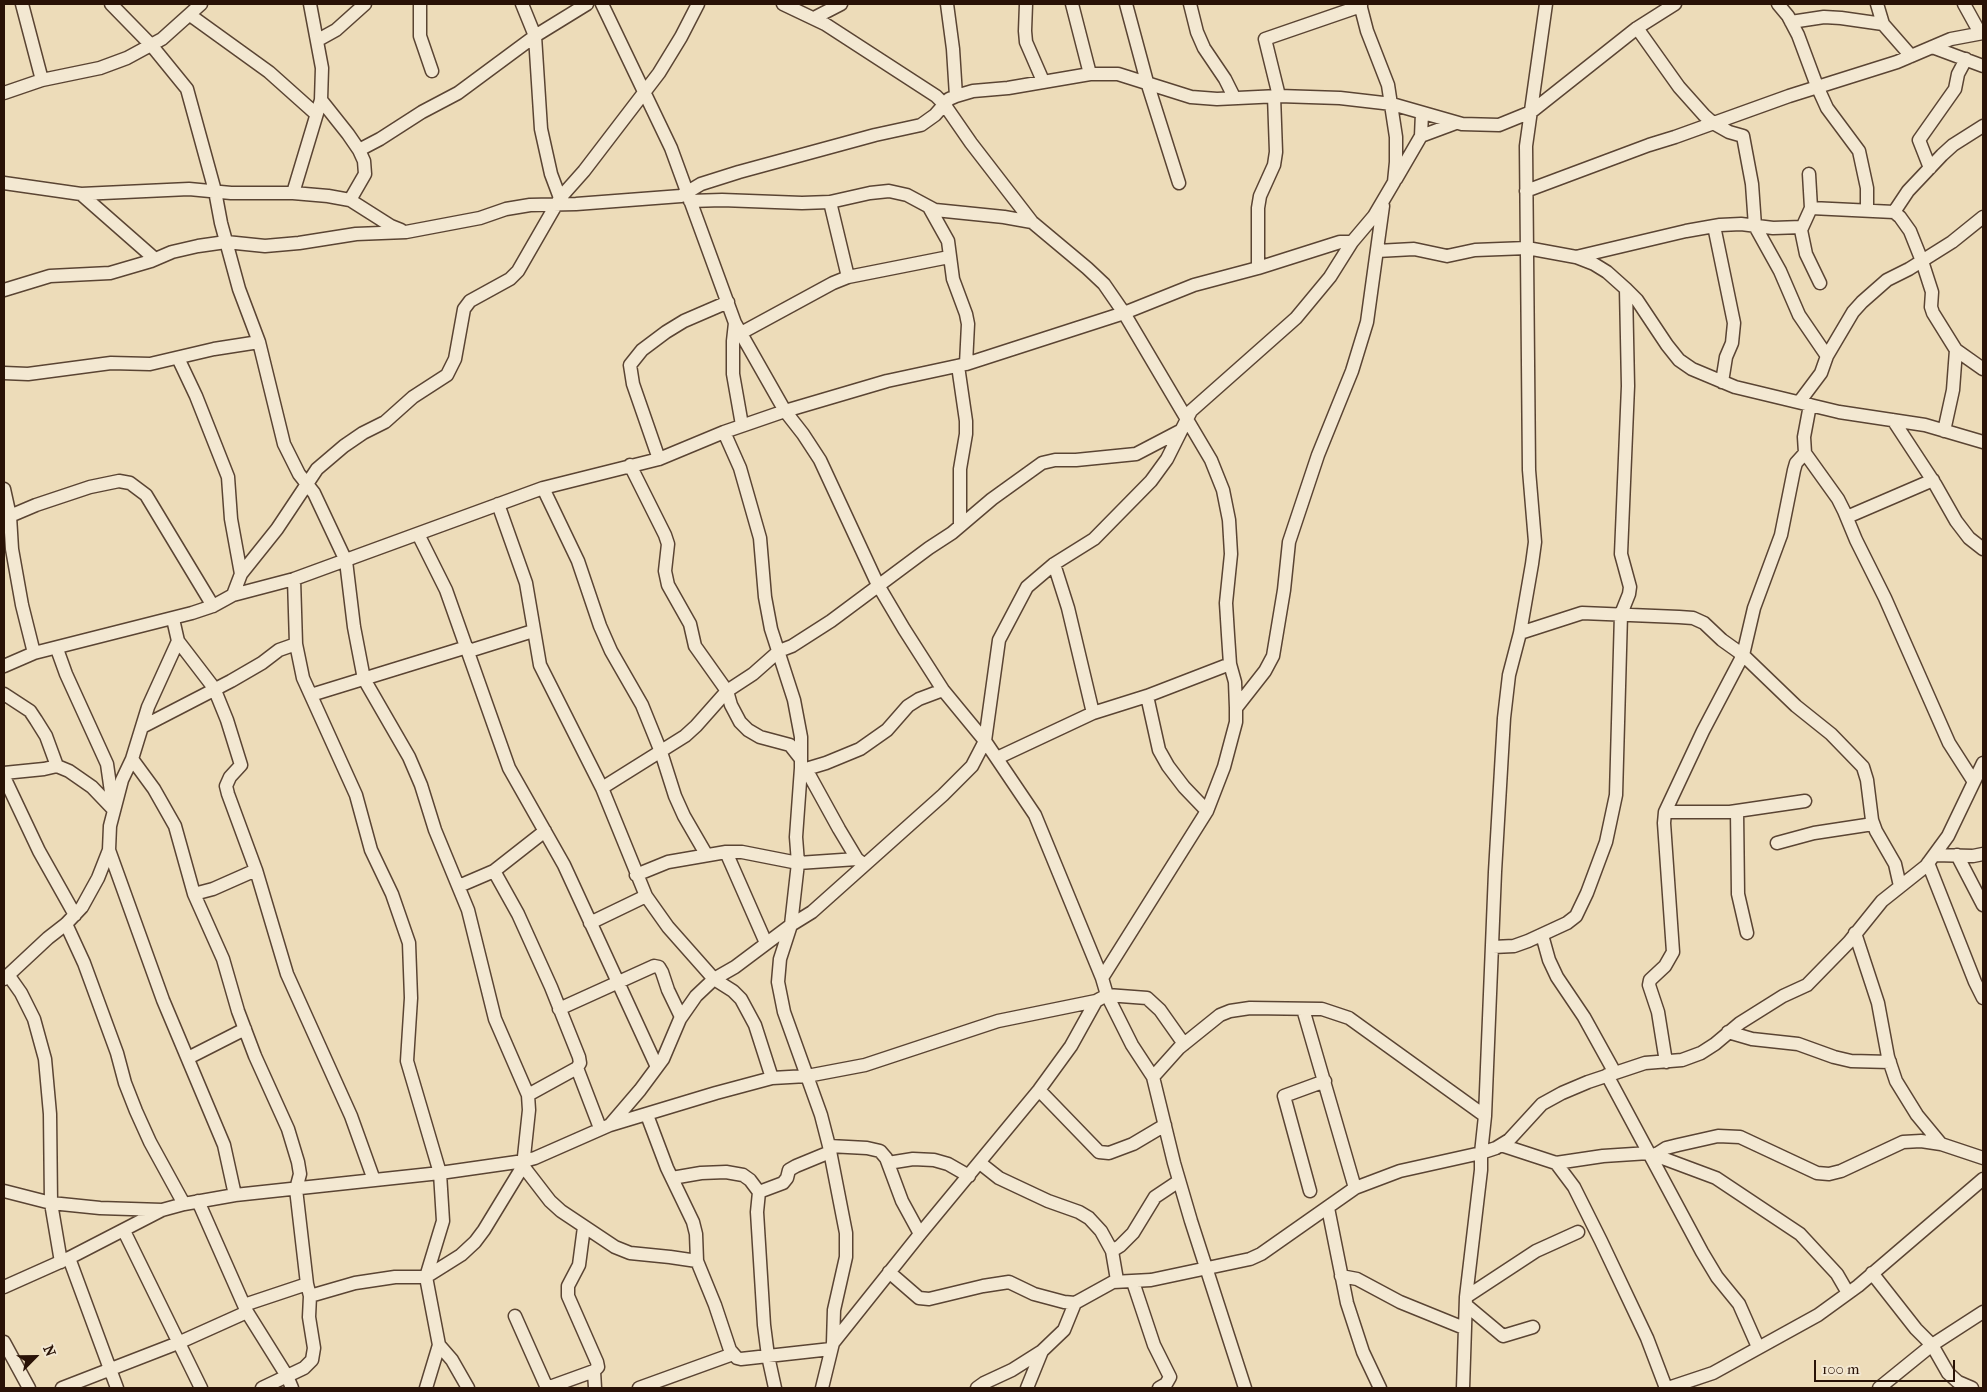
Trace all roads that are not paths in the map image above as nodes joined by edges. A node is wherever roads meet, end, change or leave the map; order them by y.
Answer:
1 (22, 4) edge
2 (112, 4) edge
3 (201, 4) edge
4 (310, 4) edge
5 (365, 4) edge
6 (420, 4) edge
7 (522, 4) edge
8 (587, 4) edge
9 (602, 4) edge
10 (698, 4) edge
11 (783, 4) edge
12 (842, 4) edge
13 (947, 4) edge
14 (1026, 4) edge
15 (1072, 4) edge
16 (1126, 4) edge
17 (1190, 4) edge
18 (1546, 4) edge
19 (1675, 4) edge
20 (1778, 4) edge
21 (1877, 4) edge
22 (1964, 4) edge
23 (1361, 5) edge
24 (190, 15) junction
25 (814, 18) junction
26 (1791, 22) junction
27 (1883, 24) junction
28 (1638, 28) junction
29 (1981, 33) edge
30 (535, 36) junction
31 (318, 40) junction
32 (152, 46) junction
33 (1932, 47) junction
34 (1911, 56) junction
35 (1966, 59) junction
36 (1983, 66) edge
37 (432, 71) dead end
38 (1090, 74) junction
39 (42, 80) junction
40 (1043, 81) junction
41 (1146, 82) junction
42 (1817, 86) junction
43 (644, 92) junction
44 (4, 93) edge
45 (956, 96) junction
46 (1277, 96) junction
47 (1234, 97) junction
48 (322, 100) junction
49 (944, 104) junction
50 (1392, 104) junction
51 (1530, 112) junction
52 (1422, 113) junction
53 (316, 114) junction
54 (1456, 123) junction
55 (1712, 124) junction
56 (1983, 126) edge
57 (1421, 136) junction
58 (359, 150) junction
59 (1930, 168) junction
60 (1808, 174) dead end
61 (1394, 182) junction
62 (4, 183) edge
63 (1179, 183) dead end
64 (1526, 190) junction
65 (215, 191) junction
66 (293, 193) junction
67 (82, 194) junction
68 (689, 197) junction
69 (350, 200) junction
70 (557, 201) junction
71 (1384, 201) junction
72 (830, 202) junction
73 (929, 207) junction
74 (1811, 208) junction
75 (1867, 209) junction
76 (1894, 212) junction
77 (1983, 218) edge
78 (1032, 222) junction
79 (1714, 226) junction
80 (1755, 226) junction
81 (1802, 227) junction
82 (406, 232) junction
83 (226, 242) junction
84 (1352, 242) junction
85 (1527, 248) junction
86 (1377, 251) junction
87 (949, 257) junction
88 (1576, 257) junction
89 (155, 259) junction
90 (1922, 261) junction
91 (1258, 268) junction
92 (848, 277) junction
93 (1820, 283) dead end
94 (1626, 289) junction
95 (4, 290) edge
96 (728, 302) junction
97 (1124, 313) junction
98 (738, 328) junction
99 (259, 342) junction
100 (1956, 350) junction
101 (1828, 356) junction
102 (178, 358) junction
103 (962, 365) junction
104 (1983, 368) edge
105 (4, 373) edge
106 (1722, 382) junction
107 (1805, 403) junction
108 (785, 411) junction
109 (1893, 420) junction
110 (742, 426) junction
111 (1184, 426) junction
112 (1944, 431) junction
113 (724, 432) junction
114 (1983, 442) edge
115 (1805, 453) junction
116 (659, 459) junction
117 (630, 465) junction
118 (1933, 480) junction
119 (307, 483) junction
120 (4, 488) edge
121 (544, 488) junction
122 (498, 504) junction
123 (10, 516) junction
124 (1847, 517) junction
125 (960, 526) junction
126 (418, 534) junction
127 (1983, 549) edge
128 (346, 560) junction
129 (1054, 564) junction
130 (241, 574) junction
131 (294, 578) junction
132 (878, 585) junction
133 (233, 595) junction
134 (213, 606) junction
135 (1621, 614) junction
136 (173, 619) junction
137 (533, 631) junction
138 (1520, 633) junction
139 (178, 641) junction
140 (296, 644) junction
141 (57, 649) junction
142 (468, 649) junction
143 (779, 651) junction
144 (34, 654) junction
145 (1743, 655) junction
146 (1230, 664) junction
147 (4, 666) edge
148 (364, 679) junction
149 (1235, 682) junction
150 (1254, 686) junction
151 (214, 688) junction
152 (944, 690) junction
153 (726, 691) junction
154 (4, 694) edge
155 (311, 695) junction
156 (1147, 696) junction
157 (1236, 708) junction
158 (1093, 713) junction
159 (142, 727) junction
160 (985, 741) junction
161 (661, 752) junction
162 (997, 758) junction
163 (132, 759) junction
164 (1983, 763) edge
165 (803, 765) junction
166 (57, 766) junction
167 (4, 773) edge
168 (4, 777) edge
169 (1974, 782) junction
170 (602, 788) junction
171 (1805, 800) dead end
172 (111, 806) junction
173 (1207, 811) junction
174 (1737, 811) junction
175 (1665, 812) junction
176 (1873, 824) junction
177 (545, 831) junction
178 (1777, 843) dead end
179 (109, 850) junction
180 (726, 852) junction
181 (706, 854) junction
182 (1983, 854) edge
183 (1956, 855) junction
184 (1931, 859) junction
185 (861, 862) junction
186 (798, 863) junction
187 (256, 870) junction
188 (494, 871) junction
189 (636, 875) junction
190 (459, 886) junction
191 (1900, 886) junction
192 (194, 894) junction
193 (646, 896) junction
194 (1983, 904) edge
195 (70, 919) junction
196 (590, 923) junction
197 (791, 925) junction
198 (1747, 933) dead end
199 (1855, 933) junction
200 (1542, 935) junction
201 (766, 943) junction
202 (1493, 947) junction
203 (6, 978) edge
204 (1102, 978) junction
205 (714, 979) junction
206 (618, 984) junction
207 (1102, 998) junction
208 (1983, 998) edge
209 (560, 1009) junction
210 (1303, 1009) junction
211 (682, 1017) junction
212 (245, 1029) junction
213 (1728, 1032) junction
214 (1184, 1044) junction
215 (188, 1058) junction
216 (1666, 1062) junction
217 (1890, 1062) junction
218 (577, 1068) junction
219 (657, 1068) junction
220 (1611, 1074) junction
221 (808, 1076) junction
222 (1153, 1077) junction
223 (772, 1078) junction
224 (1325, 1081) junction
225 (1039, 1090) junction
226 (528, 1095) junction
227 (647, 1115) junction
228 (1485, 1116) junction
229 (1165, 1125) junction
230 (605, 1126) junction
231 (1942, 1144) junction
232 (1501, 1145) junction
233 (830, 1149) junction
234 (1481, 1153) junction
235 (1652, 1154) junction
236 (1983, 1158) edge
237 (888, 1162) junction
238 (980, 1163) junction
239 (1556, 1163) junction
240 (523, 1164) junction
241 (440, 1173) junction
242 (969, 1176) junction
243 (672, 1178) junction
244 (1983, 1179) edge
245 (374, 1180) junction
246 (1179, 1181) junction
247 (1355, 1188) junction
248 (296, 1189) junction
249 (4, 1191) edge
250 (1310, 1191) dead end
251 (758, 1192) junction
252 (235, 1194) junction
253 (198, 1200) junction
254 (51, 1203) junction
255 (184, 1204) junction
256 (1328, 1208) junction
257 (162, 1210) junction
258 (584, 1227) junction
259 (124, 1231) junction
260 (1578, 1232) dead end
261 (920, 1234) junction
262 (1112, 1251) junction
263 (65, 1260) junction
264 (697, 1261) junction
265 (1205, 1269) junction
266 (889, 1272) junction
267 (1872, 1273) junction
268 (1341, 1276) junction
269 (426, 1277) junction
270 (1117, 1280) junction
271 (1133, 1282) junction
272 (307, 1284) junction
273 (4, 1287) edge
274 (1848, 1293) junction
275 (310, 1296) junction
276 (1466, 1301) junction
277 (1075, 1303) junction
278 (246, 1308) junction
279 (1983, 1312) edge
280 (515, 1316) dead end
281 (1533, 1327) dead end
282 (1464, 1328) junction
283 (4, 1342) edge
284 (178, 1344) junction
285 (439, 1345) junction
286 (1932, 1345) junction
287 (832, 1346) junction
288 (1758, 1347) junction
289 (1042, 1351) junction
290 (733, 1354) junction
291 (768, 1356) junction
292 (110, 1369) junction
293 (594, 1371) junction
294 (289, 1382) edge
295 (29, 1388) edge
296 (62, 1388) edge
297 (117, 1388) edge
298 (201, 1388) edge
299 (262, 1388) edge
300 (426, 1388) edge
301 (468, 1388) edge
302 (594, 1388) edge
303 (639, 1388) edge
304 (775, 1388) edge
305 (822, 1388) edge
306 (977, 1388) edge
307 (1028, 1388) edge
308 (1159, 1388) edge
309 (1245, 1388) edge
310 (1380, 1388) edge
311 (1463, 1388) edge
312 (1667, 1388) edge
313 (1879, 1388) edge
314 (1972, 1388) edge

1 - 39 street
2 - 32 street
3 - 24 street
4 - 31 street
5 - 31 street
6 - 37 street
7 - 30 street
8 - 30 street
9 - 43 street
10 - 43 street
11 - 25 street
12 - 25 street
13 - 45 street
14 - 40 street
15 - 38 street
16 - 41 street
17 - 47 street
18 - 51 street
19 - 28 street
20 - 26 street
21 - 27 street
22 - 29 street
23 - 46 street
23 - 50 street
24 - 32 street
24 - 53 street
25 - 49 street
26 - 27 street
26 - 42 street
27 - 34 street
28 - 51 street
28 - 55 street
29 - 33 street
30 - 58 street
30 - 70 street
31 - 48 street
32 - 39 street
32 - 65 street
33 - 34 street
33 - 35 street
34 - 42 street
35 - 36 street
35 - 59 street
38 - 40 street
38 - 41 street
39 - 44 street
40 - 45 street
41 - 47 street
41 - 63 street
42 - 55 street
42 - 75 street
43 - 68 street
43 - 70 street
45 - 49 street
46 - 47 street
46 - 50 street
46 - 91 street
48 - 53 street
48 - 58 street
49 - 68 street
49 - 78 street
50 - 52 street
50 - 61 street
51 - 54 street
51 - 64 street
52 - 54 street
52 - 57 street
53 - 66 street
54 - 57 street
55 - 64 street
55 - 80 street
56 - 59 street
57 - 61 street
58 - 69 street
59 - 76 street
60 - 74 street
61 - 71 street
62 - 67 street
64 - 85 street
65 - 66 street
65 - 67 street
65 - 83 street
66 - 69 street
67 - 89 street
68 - 70 street
68 - 72 street
68 - 96 street
69 - 82 street
70 - 82 street
70 - 119 street
71 - 84 street
71 - 86 street
72 - 73 street
72 - 92 street
73 - 78 street
73 - 87 street
74 - 75 street
74 - 81 street
75 - 76 street
76 - 90 street
77 - 90 street
78 - 97 street
79 - 80 street
79 - 88 street
79 - 106 street
80 - 81 street
80 - 101 street
81 - 93 street
82 - 83 street
83 - 89 street
83 - 99 street
84 - 91 street
84 - 111 street
85 - 86 street
85 - 88 street
85 - 138 street
86 - 150 street
87 - 92 street
87 - 103 street
88 - 94 street
89 - 95 street
90 - 100 street
90 - 101 street
91 - 97 street
92 - 98 street
94 - 106 street
94 - 135 street
96 - 98 street
96 - 116 street
97 - 103 street
97 - 111 street
98 - 108 street
98 - 110 street
99 - 102 street
99 - 119 street
100 - 104 street
100 - 112 street
101 - 107 street
102 - 105 street
102 - 130 street
103 - 108 street
103 - 125 street
106 - 107 street
107 - 109 street
107 - 115 street
108 - 110 street
108 - 132 street
109 - 112 street
109 - 118 street
110 - 113 street
111 - 125 street
111 - 129 street
111 - 146 street
112 - 114 street
113 - 116 street
113 - 143 street
115 - 124 street
115 - 145 street
116 - 117 street
117 - 121 street
117 - 153 street
118 - 124 street
118 - 127 street
119 - 128 street
119 - 130 street
120 - 123 street
121 - 122 street
121 - 161 street
122 - 126 street
122 - 137 street
123 - 134 street
123 - 144 street
124 - 169 street
125 - 132 street
126 - 128 street
126 - 142 street
128 - 131 street
128 - 148 street
129 - 158 street
129 - 160 street
130 - 133 street
131 - 133 street
131 - 140 street
132 - 143 street
132 - 152 street
133 - 134 street
134 - 136 street
135 - 138 street
135 - 145 street
135 - 200 street
136 - 139 street
136 - 141 street
137 - 142 street
137 - 170 street
138 - 202 street
139 - 151 street
139 - 159 street
140 - 151 street
140 - 155 street
141 - 144 street
141 - 172 street
142 - 148 street
142 - 177 street
143 - 153 street
143 - 165 street
144 - 147 street
145 - 175 street
145 - 176 street
146 - 149 street
146 - 156 street
148 - 155 street
148 - 190 street
149 - 150 street
149 - 157 street
150 - 157 street
151 - 159 street
151 - 187 street
152 - 160 street
152 - 165 street
153 - 161 street
153 - 165 street
154 - 166 street
155 - 241 street
156 - 158 street
156 - 173 street
157 - 173 street
158 - 162 street
159 - 163 street
160 - 162 street
160 - 185 street
161 - 170 street
161 - 181 street
162 - 204 street
163 - 172 street
163 - 192 street
164 - 169 street
165 - 185 street
165 - 186 street
166 - 167 street
166 - 172 street
168 - 195 street
169 - 184 street
170 - 189 street
171 - 174 street
172 - 179 street
173 - 204 street
174 - 175 street
174 - 198 street
175 - 216 street
176 - 178 street
176 - 191 street
177 - 188 street
177 - 196 street
179 - 195 street
179 - 215 street
180 - 181 street
180 - 186 street
180 - 201 street
181 - 189 street
182 - 183 street
183 - 184 street
183 - 194 street
184 - 191 street
184 - 208 street
185 - 186 street
185 - 197 street
186 - 197 street
187 - 192 street
187 - 245 street
188 - 190 street
188 - 209 street
189 - 193 street
190 - 226 street
191 - 199 street
192 - 212 street
193 - 196 street
193 - 205 street
195 - 203 street
195 - 255 street
196 - 206 street
197 - 201 street
197 - 221 street
199 - 213 street
199 - 217 street
200 - 202 street
200 - 220 street
201 - 205 street
202 - 228 street
203 - 254 street
204 - 207 street
205 - 211 street
205 - 223 street
206 - 209 street
206 - 211 street
206 - 219 street
207 - 214 street
207 - 221 street
207 - 222 street
207 - 225 street
209 - 218 street
210 - 214 street
210 - 224 street
210 - 228 street
211 - 219 street
212 - 215 street
212 - 248 street
213 - 216 street
213 - 217 street
214 - 222 street
215 - 252 street
216 - 220 street
217 - 231 street
218 - 226 street
218 - 230 street
219 - 230 street
220 - 232 street
220 - 235 street
221 - 223 street
221 - 233 street
222 - 229 street
223 - 227 street
224 - 247 street
224 - 250 street
225 - 229 street
225 - 238 street
226 - 240 street
227 - 230 street
227 - 243 street
228 - 234 street
229 - 246 street
230 - 240 street
231 - 235 street
231 - 236 street
232 - 234 street
232 - 239 street
233 - 237 street
233 - 251 street
233 - 287 street
234 - 247 street
234 - 276 street
235 - 239 street
235 - 274 street
235 - 288 street
237 - 242 street
237 - 261 street
238 - 242 street
238 - 262 street
239 - 312 street
240 - 241 street
240 - 258 street
240 - 269 street
241 - 245 street
241 - 269 street
242 - 261 street
243 - 251 street
243 - 264 street
244 - 267 street
245 - 248 street
246 - 262 street
246 - 265 street
247 - 256 street
248 - 252 street
248 - 272 street
249 - 254 street
251 - 291 street
252 - 253 street
253 - 255 street
253 - 278 street
254 - 257 street
254 - 263 street
255 - 257 street
256 - 265 street
256 - 268 street
257 - 259 street
258 - 264 street
258 - 293 street
259 - 263 street
259 - 284 street
260 - 276 street
261 - 266 street
262 - 270 street
263 - 273 street
263 - 292 street
264 - 290 street
265 - 271 street
265 - 309 street
266 - 277 street
266 - 287 street
267 - 274 street
267 - 286 street
268 - 282 street
268 - 310 street
269 - 275 street
269 - 285 street
270 - 271 street
270 - 277 street
271 - 308 street
272 - 275 street
272 - 278 street
274 - 288 street
275 - 294 street
276 - 281 street
276 - 282 street
277 - 289 street
278 - 284 street
278 - 294 street
279 - 286 street
280 - 293 street
282 - 311 street
283 - 295 street
284 - 292 street
284 - 298 street
285 - 300 street
285 - 301 street
286 - 313 street
286 - 314 street
287 - 291 street
287 - 305 street
288 - 312 street
289 - 306 street
289 - 307 street
290 - 291 street
290 - 303 street
291 - 304 street
292 - 296 street
292 - 297 street
293 - 302 street
294 - 299 street

